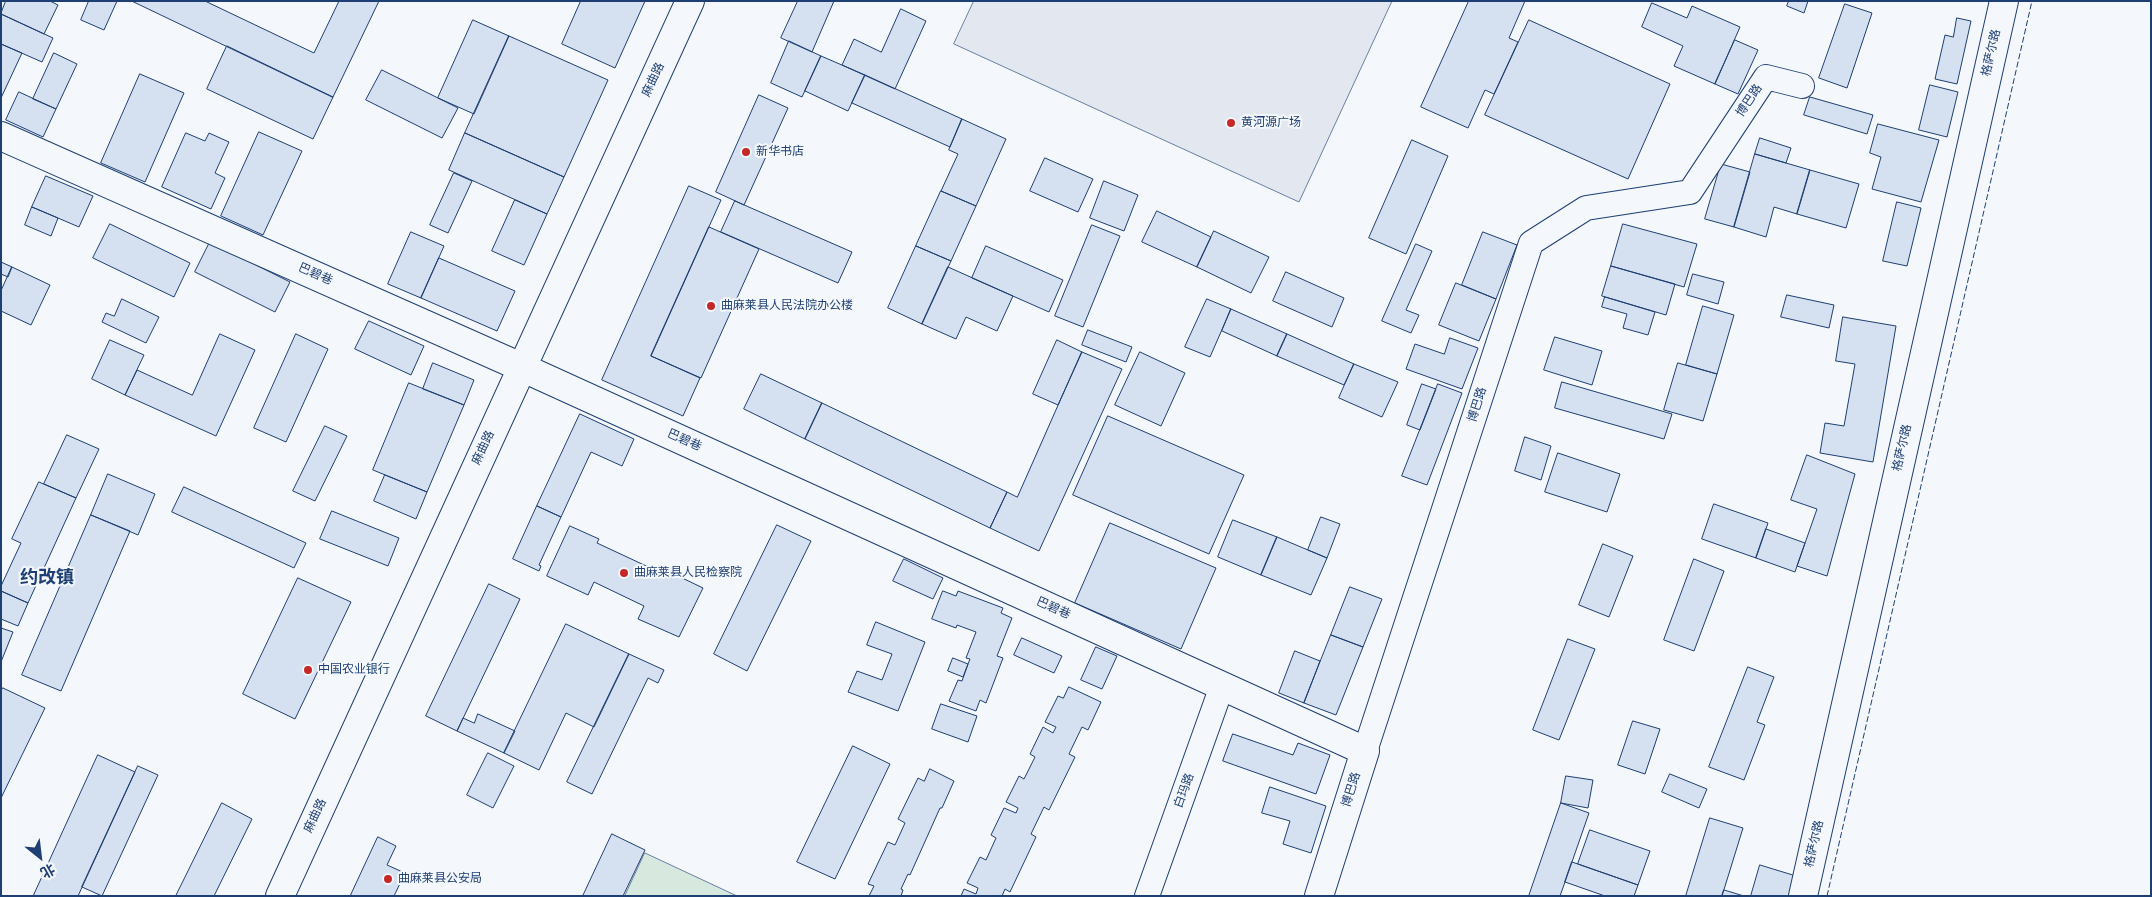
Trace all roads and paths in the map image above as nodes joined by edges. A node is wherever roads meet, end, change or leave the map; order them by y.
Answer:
1 (690, 1) edge
2 (2004, 1) edge
3 (1802, 86) dead end
4 (1, 136) edge
5 (521, 367) junction
6 (1222, 686) junction
7 (1365, 751) junction
8 (280, 896) edge
9 (1147, 896) edge
10 (1319, 896) edge
11 (1803, 896) edge

1 - 5 street, 麻曲路
2 - 11 street, 格萨尔路
3 - 7 street, 博巴路
4 - 5 street, 巴碧巷
5 - 6 street, 巴碧巷
5 - 8 street, 麻曲路
6 - 7 street, 巴碧巷
6 - 9 street, 白玛路
7 - 10 street, 博巴路

